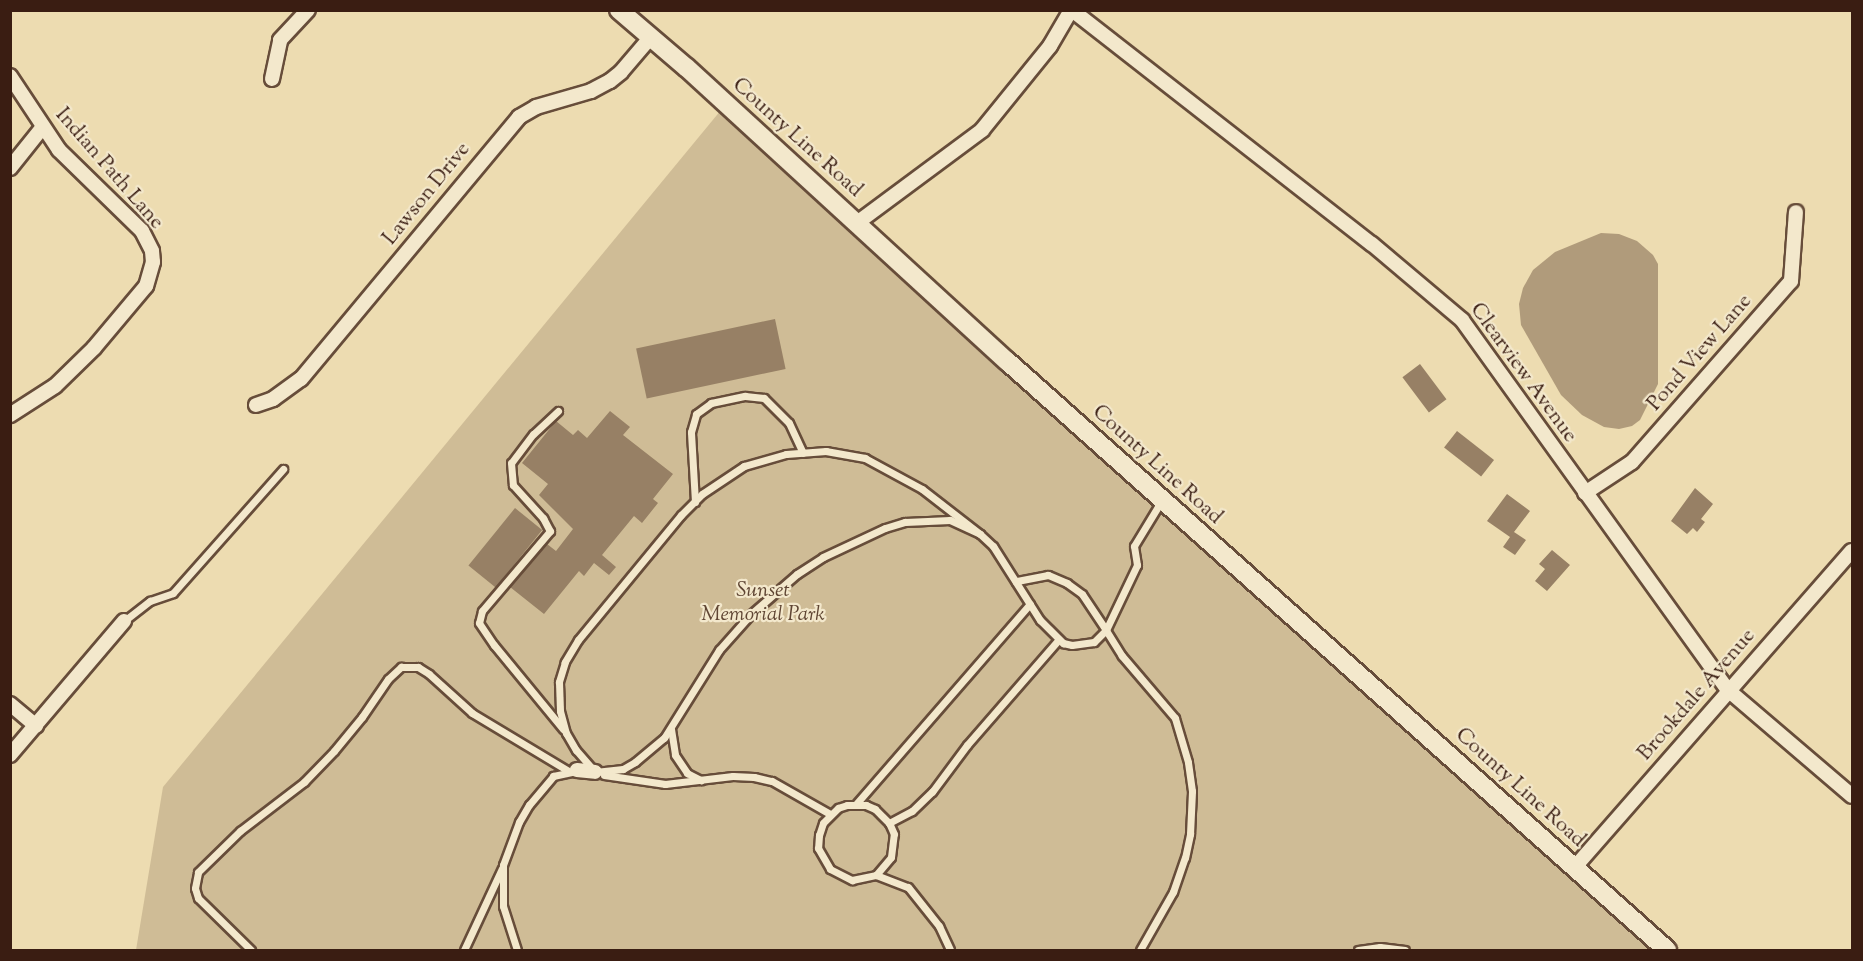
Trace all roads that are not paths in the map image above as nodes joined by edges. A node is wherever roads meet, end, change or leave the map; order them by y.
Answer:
1 (308, 10) edge
2 (619, 10) edge
3 (1072, 10) edge
4 (650, 38) junction
5 (10, 76) edge
6 (272, 79) dead end
7 (42, 128) junction
8 (10, 168) edge
9 (1796, 212) dead end
10 (857, 224) junction
11 (256, 405) dead end
12 (558, 411) dead end
13 (10, 415) edge
14 (803, 453) junction
15 (283, 470) dead end
16 (1585, 493) junction
17 (1162, 500) junction
18 (695, 502) junction
19 (980, 534) junction
20 (1852, 551) edge
21 (1016, 582) junction
22 (1030, 604) junction
23 (124, 621) joint
24 (1106, 630) junction
25 (1059, 639) junction
26 (1728, 690) junction
27 (10, 704) edge
28 (36, 726) junction
29 (671, 729) junction
30 (566, 733) junction
31 (10, 755) edge
32 (574, 771) junction
33 (595, 772) junction
34 (701, 780) junction
35 (1852, 795) edge
36 (856, 804) junction
37 (830, 814) junction
38 (889, 823) junction
39 (503, 865) junction
40 (1575, 867) junction
41 (876, 875) junction
42 (251, 951) edge
43 (464, 951) edge
44 (517, 951) edge
45 (950, 951) edge
46 (1140, 951) edge
47 (1358, 951) edge
48 (1405, 951) edge
49 (1667, 951) edge

1 - 6 street
2 - 4 main road, County Line Road
3 - 10 street
3 - 16 street, Clearview Avenue
4 - 10 main road, County Line Road
4 - 11 street, Lawson Drive
5 - 7 street, Indian Path Lane
7 - 8 street
7 - 13 street, Indian Path Lane
9 - 16 street, Pond View Lane
10 - 17 main road, County Line Road
12 - 30 lane
14 - 18 lane
14 - 18 lane
14 - 19 lane
15 - 23 lane
16 - 26 street, Clearview Avenue
17 - 24 lane
17 - 40 main road, County Line Road
18 - 30 lane
19 - 21 lane
19 - 29 lane
20 - 26 street, Brookdale Avenue
21 - 22 lane
21 - 24 lane
22 - 25 lane
22 - 36 lane
23 - 28 street
24 - 25 lane
24 - 46 lane
25 - 38 lane
26 - 35 street, Clearview Avenue
26 - 40 street, Brookdale Avenue
27 - 28 street
28 - 31 street
29 - 33 lane
29 - 34 lane
30 - 33 lane
32 - 33 street
32 - 34 lane
32 - 39 lane
32 - 42 lane
34 - 37 lane
36 - 37 lane
36 - 38 lane
37 - 41 lane
38 - 41 lane
39 - 43 lane
39 - 44 lane
40 - 49 main road, County Line Road
41 - 45 lane
47 - 48 lane

